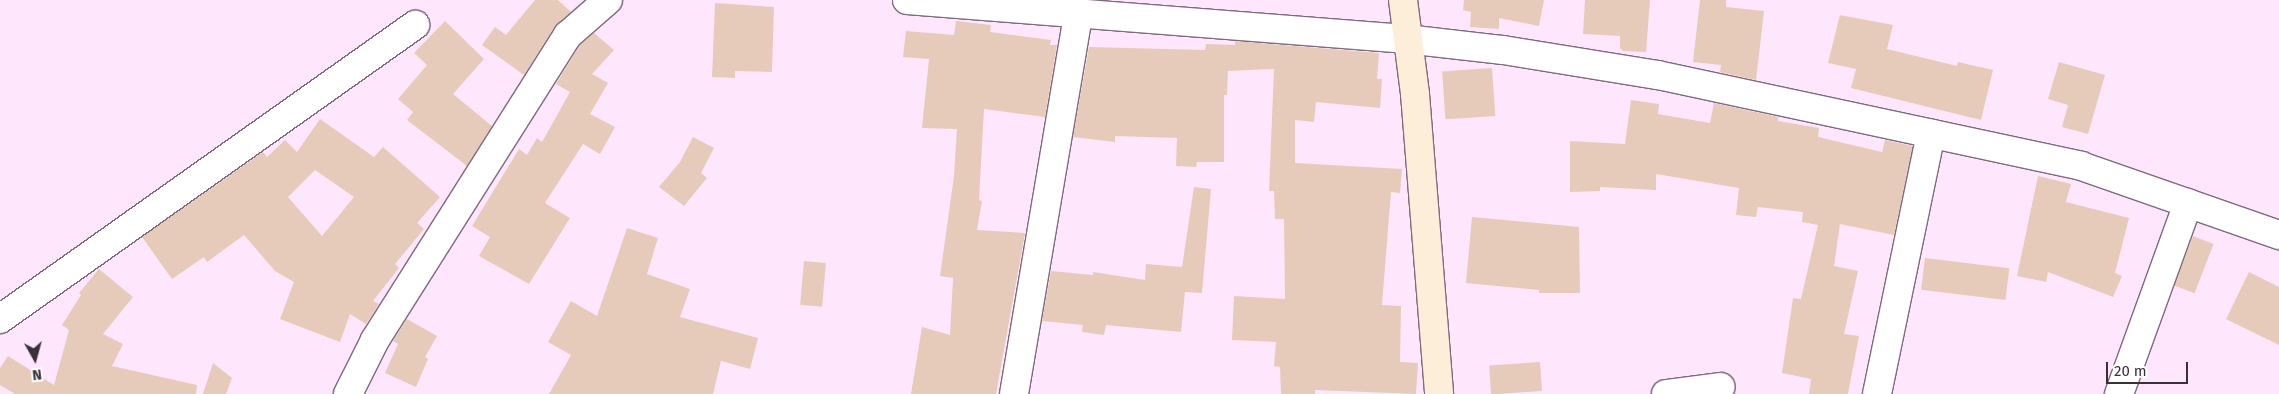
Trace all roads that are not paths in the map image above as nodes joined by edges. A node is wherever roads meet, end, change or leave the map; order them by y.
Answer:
1 (608, 0) edge
2 (908, 0) edge
3 (1403, 0) edge
4 (1078, 16) junction
5 (415, 25) dead end
6 (1406, 38) junction
7 (1932, 134) junction
8 (2188, 203) junction
9 (2279, 235) edge
10 (0, 319) edge
11 (1721, 387) dead end
12 (348, 394) edge
13 (1014, 394) edge
14 (1439, 394) edge
15 (1666, 394) edge
16 (1877, 394) edge
17 (2119, 394) edge

1 - 12 street
2 - 4 street
3 - 6 main road
4 - 6 street
4 - 13 street
5 - 10 street
6 - 7 street
6 - 14 main road
7 - 8 street
7 - 16 street
8 - 9 street
8 - 17 street
11 - 15 street

